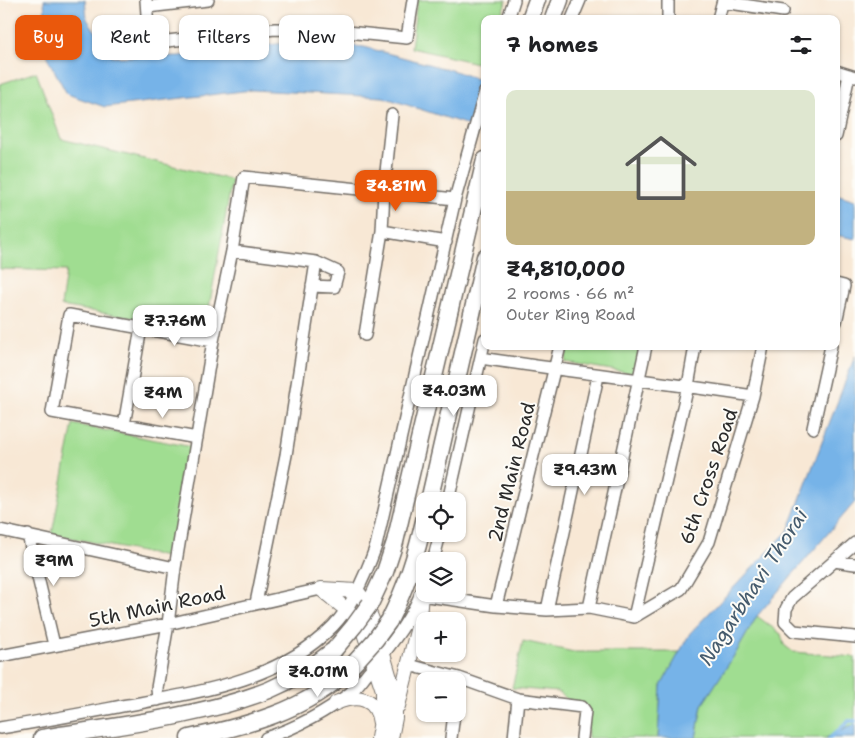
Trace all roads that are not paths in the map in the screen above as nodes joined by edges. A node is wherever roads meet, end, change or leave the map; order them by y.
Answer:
1 (208, 0) edge
2 (413, 0) edge
3 (514, 0) edge
4 (537, 0) edge
5 (560, 0) edge
6 (580, 0) edge
7 (668, 0) edge
8 (723, 1) edge
9 (147, 3) edge
10 (783, 11) dead end
11 (509, 15) edge
12 (531, 15) edge
13 (554, 15) edge
14 (574, 15) edge
15 (668, 15) edge
16 (719, 15) edge
17 (840, 72) edge
18 (852, 76) edge
19 (481, 106) edge
20 (392, 116) dead end
21 (840, 121) edge
22 (481, 177) edge
23 (384, 192) junction
24 (455, 199) junction
25 (382, 231) junction
26 (446, 242) junction
27 (232, 251) junction
28 (316, 262) junction
29 (481, 274) edge
30 (840, 285) edge
31 (312, 286) junction
32 (840, 304) edge
33 (141, 328) junction
34 (365, 335) dead end
35 (213, 341) junction
36 (483, 350) edge
37 (559, 350) edge
38 (645, 350) edge
39 (694, 350) edge
40 (762, 350) edge
41 (830, 350) edge
42 (481, 358) junction
43 (556, 370) junction
44 (598, 376) junction
45 (639, 379) junction
46 (688, 386) junction
47 (754, 396) junction
48 (124, 425) junction
49 (813, 428) dead end
50 (198, 438) junction
51 (431, 492) edge
52 (450, 492) edge
53 (0, 530) edge
54 (28, 536) junction
55 (419, 542) edge
56 (855, 542) edge
57 (834, 561) junction
58 (855, 564) edge
59 (175, 568) junction
60 (321, 589) junction
61 (357, 591) junction
62 (466, 599) edge
63 (416, 602) edge
64 (421, 602) edge
65 (256, 603) junction
66 (496, 606) junction
67 (589, 608) junction
68 (345, 609) junction
69 (547, 610) junction
70 (634, 617) junction
71 (168, 624) junction
72 (855, 637) edge
73 (54, 645) junction
74 (0, 656) edge
75 (379, 660) junction
76 (409, 665) junction
77 (428, 672) edge
78 (466, 685) edge
79 (518, 698) junction
80 (158, 700) junction
81 (336, 702) junction
82 (395, 718) junction
83 (453, 722) edge
84 (0, 728) edge
85 (379, 733) edge
86 (42, 738) edge
87 (189, 738) edge
88 (268, 738) edge
89 (391, 738) edge
90 (451, 738) edge
91 (514, 738) edge
92 (582, 738) edge

1 - 9 street
2 - 9 street
3 - 11 street
4 - 12 highway
5 - 13 highway
6 - 14 street
7 - 15 street
8 - 10 street
8 - 16 street
17 - 18 street
18 - 21 street
19 - 24 street
20 - 23 street
22 - 86 highway, bridge
23 - 24 street
23 - 25 street
23 - 27 street
24 - 26 street
25 - 26 street
25 - 34 street
26 - 61 street
27 - 28 street
27 - 35 street
28 - 31 street
28 - 31 street
29 - 51 highway
30 - 32 street
31 - 65 street
33 - 35 street
33 - 48 street
33 - 48 street
35 - 50 street
36 - 42 street
37 - 43 street, 2nd Main Road
38 - 45 street
39 - 46 street
40 - 47 street, 6th Cross Road
41 - 49 street
42 - 43 street
42 - 52 street
43 - 44 street
43 - 66 street, 2nd Main Road
44 - 45 street
44 - 69 street
45 - 46 street
45 - 67 street
46 - 47 street
46 - 70 street
47 - 70 street, 6th Cross Road
48 - 50 street
50 - 59 street
53 - 54 street
54 - 59 street
54 - 73 street
55 - 87 highway, bridge
56 - 57 street
57 - 58 street
57 - 72 street
59 - 71 street
60 - 61 main road
60 - 65 street, 5th Main Road
60 - 68 main road
61 - 68 street
61 - 75 main road
62 - 66 street
63 - 75 street
64 - 76 main road
65 - 71 street, 5th Main Road
66 - 69 street
67 - 69 street
67 - 70 street
68 - 75 main road
68 - 80 street
71 - 73 street, 5th Main Road
71 - 80 street
73 - 74 street, 5th Main Road
75 - 81 street
75 - 82 main road
75 - 85 main road
76 - 77 street
76 - 82 main road
78 - 79 street
79 - 91 street
79 - 92 street
80 - 84 street
81 - 85 main road
81 - 88 street
82 - 89 main road
83 - 90 street

